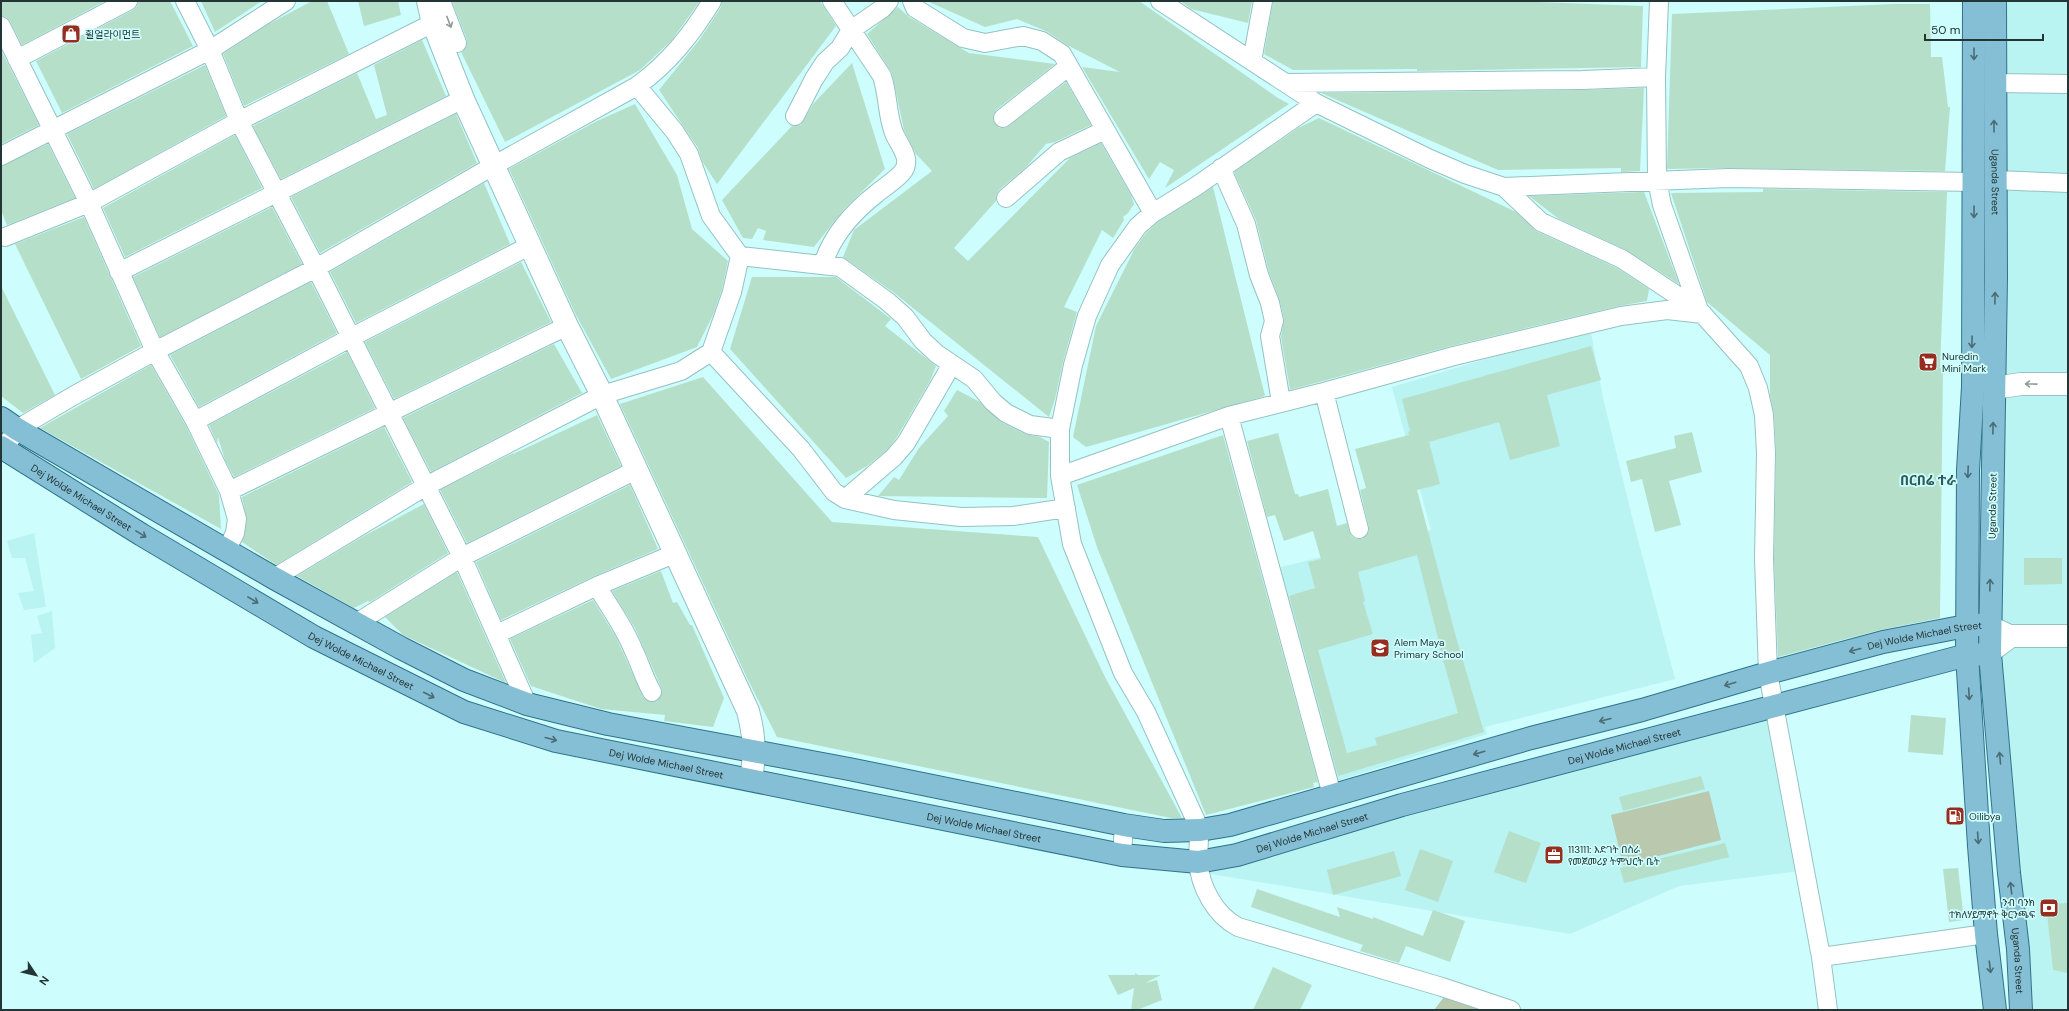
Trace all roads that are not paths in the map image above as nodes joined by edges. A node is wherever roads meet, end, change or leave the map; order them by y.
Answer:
1 (128, 1) edge
2 (185, 1) edge
3 (286, 1) edge
4 (428, 1) edge
5 (441, 1) edge
6 (712, 1) edge
7 (832, 1) edge
8 (889, 1) edge
9 (912, 1) edge
10 (1160, 1) edge
11 (1263, 1) edge
12 (1659, 1) edge
13 (1974, 1) edge
14 (1995, 1) edge
15 (433, 23) junction
16 (1, 26) edge
17 (851, 30) junction
18 (457, 43) dead end
19 (210, 50) junction
20 (17, 59) junction
21 (1252, 61) junction
22 (1068, 67) junction
23 (1656, 77) junction
24 (1286, 83) junction
25 (1994, 83) junction
26 (2068, 84) edge
27 (637, 86) junction
28 (463, 99) junction
29 (1316, 104) junction
30 (795, 116) dead end
31 (1003, 118) dead end
32 (239, 121) junction
33 (52, 130) junction
34 (1105, 130) junction
35 (1, 156) edge
36 (493, 166) junction
37 (1221, 168) junction
38 (1657, 180) junction
39 (1984, 181) junction
40 (2068, 183) edge
41 (1504, 187) junction
42 (277, 192) junction
43 (1006, 198) dead end
44 (89, 203) junction
45 (1153, 212) junction
46 (5, 237) dead end
47 (531, 245) junction
48 (740, 256) junction
49 (823, 264) junction
50 (316, 268) junction
51 (119, 272) junction
52 (1701, 312) junction
53 (567, 326) junction
54 (350, 338) junction
55 (155, 351) junction
56 (711, 352) junction
57 (952, 364) junction
58 (2068, 384) edge
59 (1983, 387) junction
60 (1324, 392) junction
61 (602, 395) junction
62 (1281, 402) junction
63 (388, 414) junction
64 (1229, 416) junction
65 (195, 421) junction
66 (9, 423) edge
67 (1060, 429) junction
68 (2, 448) edge
69 (636, 470) junction
70 (1060, 476) junction
71 (426, 486) junction
72 (229, 491) junction
73 (845, 499) junction
74 (1066, 508) junction
75 (1359, 529) dead end
76 (226, 551) junction
77 (674, 554) junction
78 (462, 557) junction
79 (274, 578) junction
80 (597, 586) junction
81 (355, 624) junction
82 (1989, 624) junction
83 (1966, 626) junction
84 (497, 634) junction
85 (2014, 636) junction
86 (2068, 636) edge
87 (1990, 654) junction
88 (1966, 655) junction
89 (1768, 673) junction
90 (652, 692) dead end
91 (527, 704) junction
92 (1774, 705) junction
93 (1531, 738) junction
94 (755, 751) junction
95 (1535, 770) junction
96 (751, 780) junction
97 (1332, 795) junction
98 (1124, 825) junction
99 (1200, 830) junction
100 (1122, 855) junction
101 (1198, 862) junction
102 (1986, 934) junction
103 (1821, 957) junction
104 (1511, 1010) edge
105 (1828, 1010) edge
106 (1995, 1010) edge
107 (2021, 1010) edge

1 - 20 street
2 - 19 street
3 - 19 street
4 - 15 main road
5 -> 18 street
6 - 27 street
7 - 17 street
8 - 17 street
9 - 22 street
10 - 21 street
11 - 21 street
12 - 23 street
13 -> 39 main road, Uganda Street
14 - 25 main road, Uganda Street
15 - 28 main road
15 - 32 street
16 - 20 street
17 - 30 street
17 - 49 street
19 - 32 street
19 - 33 street
20 - 33 street
21 - 24 street
22 - 31 street
22 - 34 street
23 - 24 street
23 - 38 street
24 - 29 street
25 - 26 street
39 -> 25 main road, Uganda Street
27 - 36 street
27 - 48 street
28 - 36 main road
28 - 42 street
29 - 37 street
29 - 41 street
32 - 42 street
32 - 44 street
33 - 35 street
33 - 44 street
34 - 43 street
34 - 45 street
36 - 47 main road
36 - 50 street
37 - 45 street
37 - 62 street
38 - 39 street
38 - 41 street
38 - 52 street
39 - 40 street
39 - 59 main road, Uganda Street
41 - 52 street
42 - 50 street
42 - 51 street
44 - 46 street
44 - 51 street
45 - 67 street
47 - 53 main road
47 - 54 street
48 - 49 street
48 - 56 street
49 - 57 street
50 - 54 street
50 - 55 street
51 - 55 street
52 - 60 street
52 - 89 street
53 - 61 main road
53 - 63 street
54 - 63 street
54 - 65 street
55 - 65 street
55 - 66 street
56 - 61 street
56 - 73 street
57 - 67 street
57 - 73 street
58 -> 59 main road
82 -> 59 main road, Uganda Street
59 -> 83 main road, Uganda Street
60 - 62 street
60 - 75 street
61 - 69 main road
61 - 71 street
62 - 64 street
63 - 71 street
63 - 72 street
64 - 70 street
64 - 97 street
65 - 72 street
66 - 68 street
66 - 76 main road, Dej Wolde Michael Street
67 - 70 street
68 -> 96 main road, Dej Wolde Michael Street
69 - 77 main road
69 - 78 street
70 - 74 street
71 - 78 street
71 - 79 street
72 - 76 street
73 - 74 street
74 - 99 street
76 - 79 main road, Dej Wolde Michael Street
77 - 80 street
77 - 94 main road
78 - 81 street
78 - 84 street
79 - 81 main road, Dej Wolde Michael Street
80 - 84 street
80 - 90 street
81 - 91 main road, Dej Wolde Michael Street
82 - 83 main road, Dej Wolde Michael Street
82 - 85 street, Dej Wolde Michael Street
82 - 87 main road, Uganda Street
83 - 88 main road, Uganda Street
83 -> 89 main road, Dej Wolde Michael Street
84 - 91 street
85 - 86 main road, Dej Wolde Michael Street
85 - 87 street
87 - 88 main road, Dej Wolde Michael Street
107 -> 87 main road, Uganda Street
88 - 92 main road, Dej Wolde Michael Street
88 -> 102 main road, Uganda Street
89 - 92 street
89 -> 93 main road, Dej Wolde Michael Street
91 - 94 main road, Dej Wolde Michael Street
92 - 95 main road, Dej Wolde Michael Street
92 - 103 street
93 - 95 main road
93 -> 97 main road, Dej Wolde Michael Street
94 - 96 main road
94 - 98 main road, Dej Wolde Michael Street
95 - 101 main road, Dej Wolde Michael Street
96 - 100 main road, Dej Wolde Michael Street
97 - 99 main road, Dej Wolde Michael Street
98 - 99 main road, Dej Wolde Michael Street
98 - 100 street
99 - 101 street
100 - 101 main road, Dej Wolde Michael Street
101 - 104 street
102 - 103 street
102 -> 106 main road, Uganda Street
103 - 105 street

